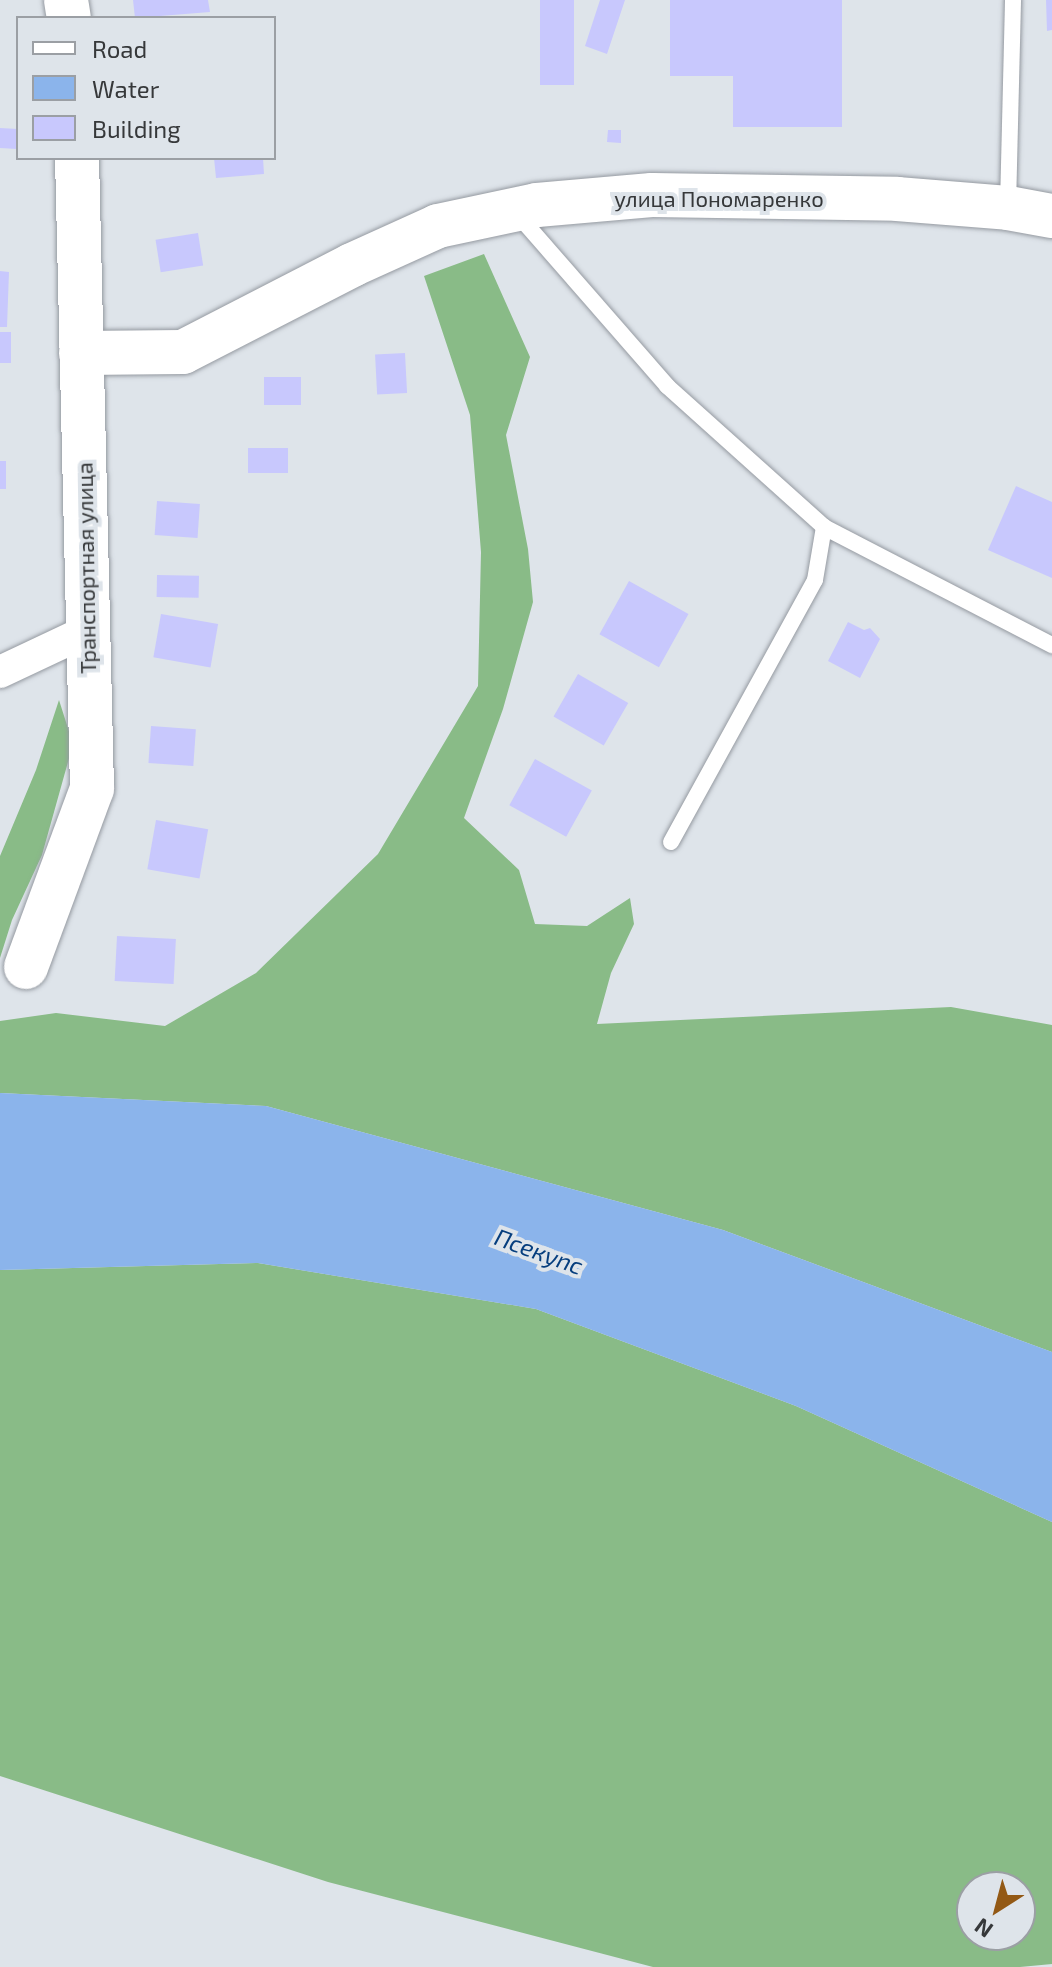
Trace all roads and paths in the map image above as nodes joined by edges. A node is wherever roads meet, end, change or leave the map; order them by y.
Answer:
1 (1013, 0) edge
2 (77, 160) edge
3 (1008, 208) junction
4 (514, 210) junction
5 (1052, 216) edge
6 (81, 353) junction
7 (824, 527) junction
8 (87, 631) junction
9 (1052, 645) edge
10 (0, 672) edge
11 (671, 842) dead end
12 (26, 967) dead end

1 - 3 lane
2 - 6 street, Транспортная улица
3 - 4 street, улица Пономаренко
3 - 5 street, улица Пономаренко
4 - 6 street, улица Пономаренко
4 - 7 lane
6 - 8 street, Транспортная улица
7 - 9 lane
7 - 11 lane
8 - 10 street
8 - 12 street, Транспортная улица

